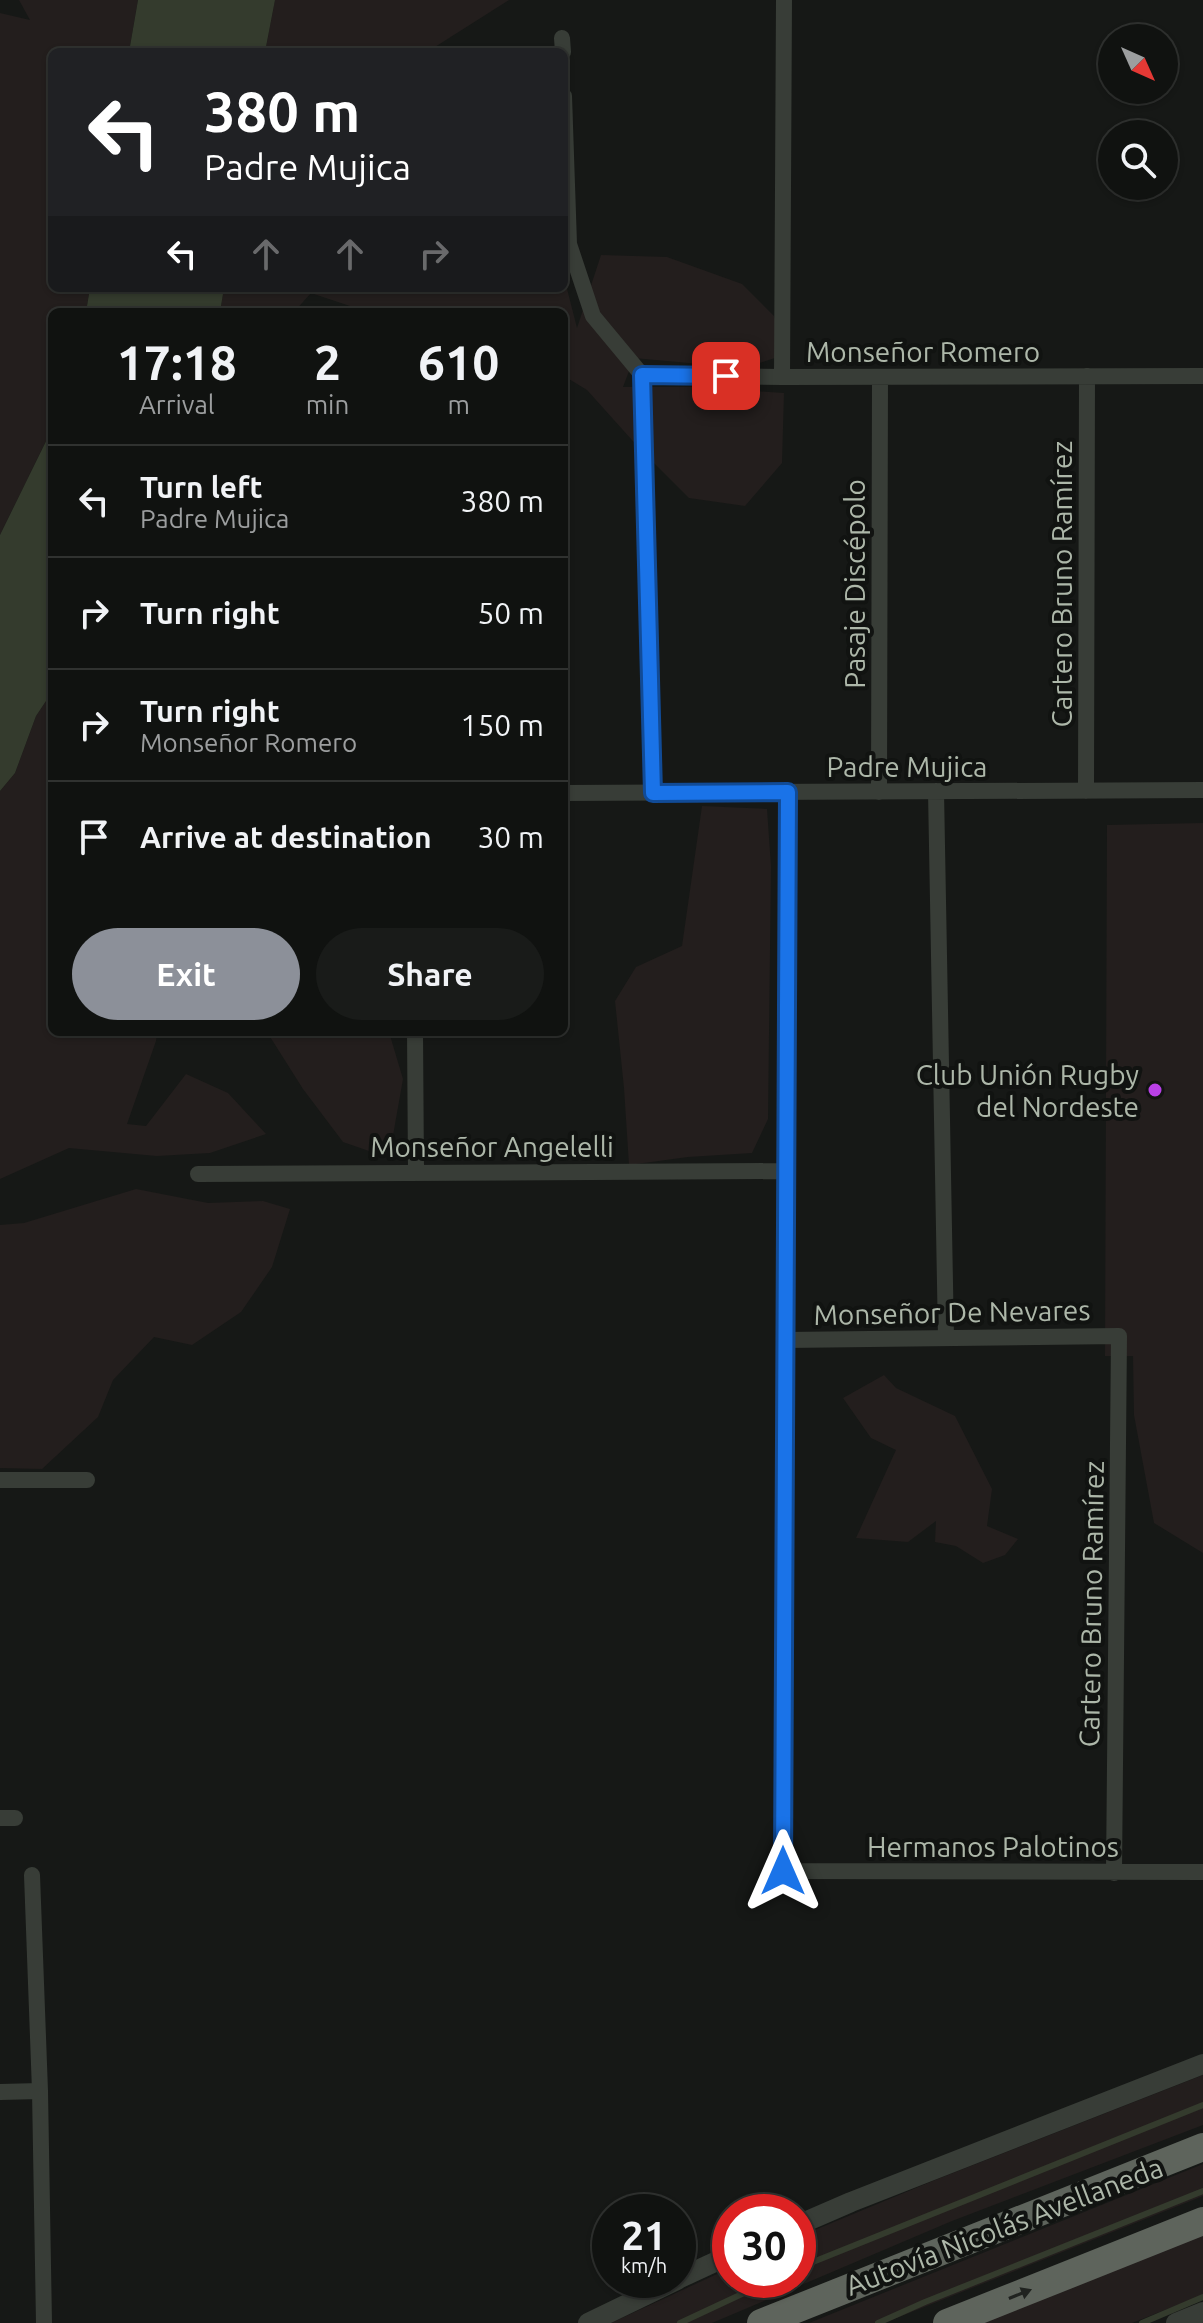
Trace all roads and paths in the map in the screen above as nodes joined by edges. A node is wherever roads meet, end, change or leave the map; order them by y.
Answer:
1 (784, 0) edge
2 (568, 214) edge
3 (642, 375) junction
4 (1087, 376) junction
5 (1203, 376) edge
6 (782, 377) junction
7 (880, 377) junction
8 (1203, 790) edge
9 (936, 791) junction
10 (1086, 791) junction
11 (788, 792) junction
12 (879, 792) junction
13 (568, 793) edge
14 (653, 793) junction
15 (415, 1036) edge
16 (787, 1171) junction
17 (416, 1172) junction
18 (198, 1174) dead end
19 (1119, 1336) joint
20 (946, 1338) junction
21 (786, 1340) junction
22 (0, 1480) edge
23 (87, 1480) dead end
24 (1203, 1872) edge
25 (1114, 1873) junction
26 (32, 1875) dead end
27 (1203, 2064) edge
28 (40, 2091) junction
29 (0, 2092) edge
30 (1203, 2147) edge
31 (816, 2217) edge
32 (1203, 2221) edge
33 (640, 2298) edge
34 (1203, 2312) edge
35 (44, 2323) edge
36 (588, 2323) edge
37 (761, 2323) edge
38 (947, 2323) edge
39 (1176, 2323) edge

1 - 6 street
2 - 3 street
3 - 6 street, Monseñor Romero
3 - 14 street
4 - 5 street, Monseñor Romero
4 - 7 street, Monseñor Romero
4 - 10 street, Cartero Bruno Ramírez
6 - 7 street, Monseñor Romero
7 - 12 street, Pasaje Discépolo
8 - 10 street, Padre Mujica
9 - 10 street, Padre Mujica
9 - 12 street, Padre Mujica
9 - 20 street
11 - 12 street, Padre Mujica
11 - 14 street, Padre Mujica
11 - 16 street
13 - 14 street, Padre Mujica
15 - 17 street
16 - 17 street, Monseñor Angelelli
16 - 21 street
17 - 18 street, Monseñor Angelelli
19 - 20 street, Monseñor De Nevares
19 - 25 street, Cartero Bruno Ramírez
20 - 21 street, Monseñor De Nevares
21 - 25 street, Hermanos Palotinos
22 - 23 street
24 - 25 street, Hermanos Palotinos
26 - 28 street
27 - 31 street
28 - 29 street
28 - 35 street
30 - 37 highway, Autovía Nicolás Avellaneda
38 -> 32 highway
33 - 36 street
34 - 39 street

